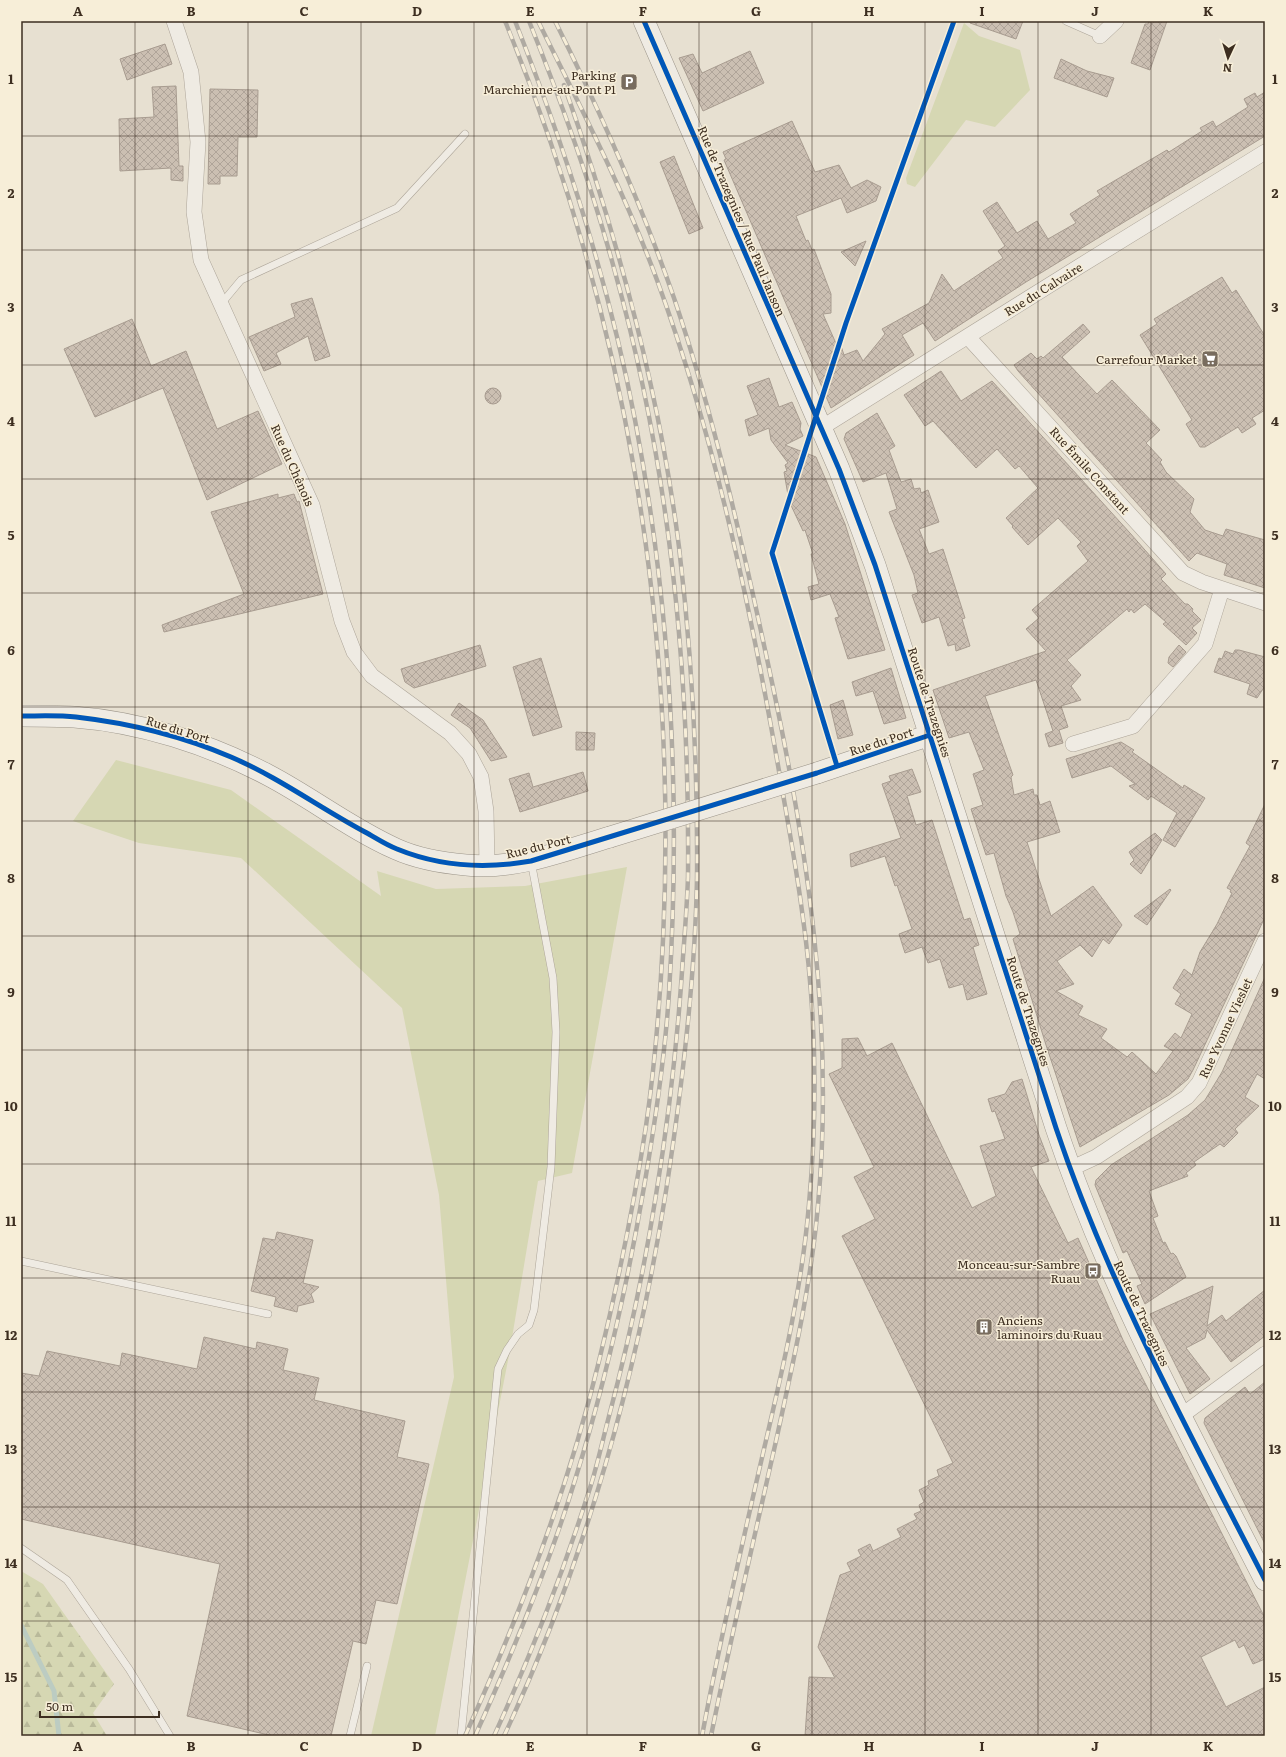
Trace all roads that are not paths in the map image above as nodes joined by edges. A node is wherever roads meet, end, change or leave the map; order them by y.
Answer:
1 (174, 21) edge
2 (644, 21) edge
3 (1066, 21) edge
4 (1116, 21) edge
5 (1100, 36) joint
6 (465, 134) dead end
7 (1265, 152) edge
8 (221, 304) junction
9 (968, 336) junction
10 (821, 428) junction
11 (1222, 589) junction
12 (1265, 603) edge
13 (21, 716) edge
14 (930, 735) junction
15 (1073, 744) dead end
16 (531, 861) junction
17 (487, 866) junction
18 (1265, 941) edge
19 (1070, 1169) junction
20 (21, 1261) edge
21 (268, 1314) dead end
22 (1265, 1354) edge
23 (1181, 1416) junction
24 (21, 1548) edge
25 (1265, 1580) edge
26 (367, 1666) dead end
27 (170, 1736) edge
28 (350, 1736) edge
29 (461, 1736) edge

1 - 8 street, Rue du Chênois
2 - 10 main road, Rue de Trazegnies / Rue Paul Janson
3 - 5 lane
4 - 5 street
6 - 8 lane
7 - 9 street, Rue du Calvaire
8 - 17 street, Rue du Chênois
9 - 10 street, Rue du Calvaire
9 - 11 street, Rue Émile Constant
10 - 14 main road, Route de Trazegnies
11 - 12 street, Rue Émile Constant
11 - 15 street
13 - 17 main road, Rue du Port
14 - 16 main road, Rue du Port, bridge
14 - 19 main road, Route de Trazegnies
16 - 17 main road, Rue du Port
16 - 29 lane
18 - 19 street, Rue Yvonne Vieslet
19 - 23 main road, Route de Trazegnies
20 - 21 lane
22 - 23 street
23 - 25 main road, Route de Trazegnies
24 - 27 lane
26 - 28 lane

